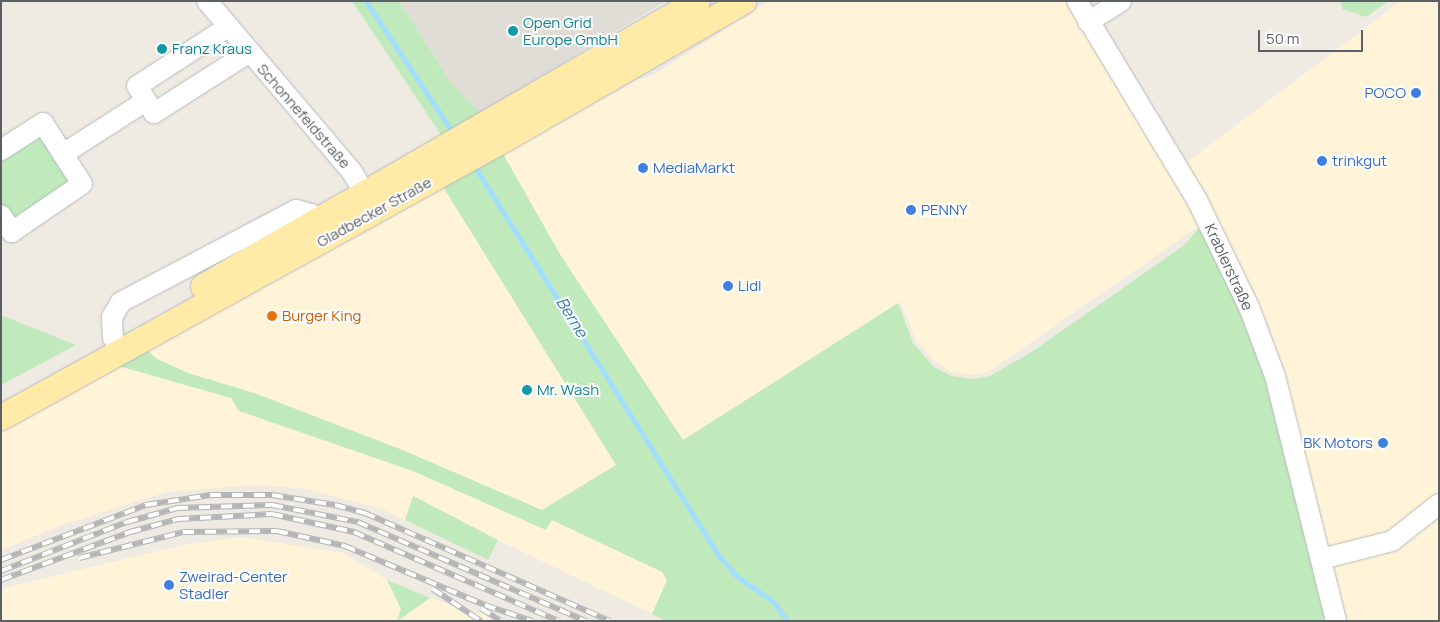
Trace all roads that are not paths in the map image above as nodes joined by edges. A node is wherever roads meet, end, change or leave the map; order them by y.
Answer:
1 (207, 1) edge
2 (697, 1) edge
3 (1077, 1) edge
4 (1122, 1) edge
5 (740, 2) edge
6 (1088, 22) junction
7 (228, 27) junction
8 (250, 52) junction
9 (146, 101) junction
10 (477, 141) junction
11 (1, 150) edge
12 (62, 154) junction
13 (370, 202) junction
14 (1, 215) edge
15 (1, 401) edge
16 (1, 416) edge
17 (1439, 504) edge
18 (1321, 559) junction
19 (1336, 621) edge

1 - 7 street, Schonnefeldstraße
2 - 10 main road, Gladbecker Straße
3 - 6 street, Krablerstraße
4 - 6 street
5 - 10 main road, Gladbecker Straße
6 - 18 street, Krablerstraße
7 - 8 street, Schonnefeldstraße
7 - 9 street
8 - 9 street
8 - 13 street, Schonnefeldstraße
9 - 12 street
10 - 13 main road, Gladbecker Straße
11 - 12 street
12 - 14 street
13 - 15 main road, Gladbecker Straße
13 - 16 main road, Gladbecker Straße
17 - 18 street
18 - 19 street, Krablerstraße

